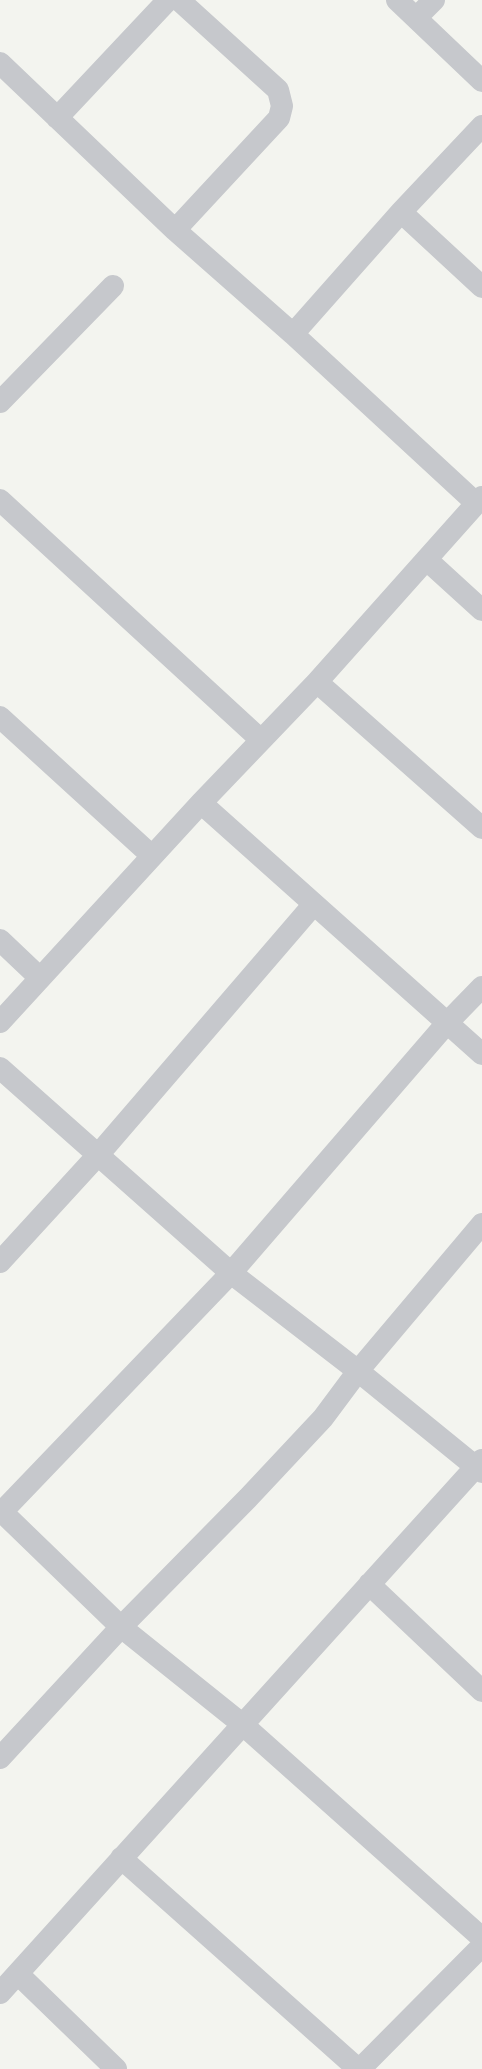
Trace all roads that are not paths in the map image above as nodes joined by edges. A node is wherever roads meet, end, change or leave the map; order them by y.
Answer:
1 (168, 0) edge
2 (179, 0) edge
3 (397, 0) edge
4 (434, 0) edge
5 (416, 18) junction
6 (0, 63) edge
7 (482, 81) edge
8 (57, 118) junction
9 (482, 126) edge
10 (401, 212) junction
11 (175, 230) junction
12 (113, 286) dead end
13 (482, 287) edge
14 (294, 334) junction
15 (0, 402) edge
16 (0, 500) edge
17 (479, 500) edge
18 (427, 560) junction
19 (482, 610) edge
20 (317, 682) junction
21 (0, 717) edge
22 (261, 740) junction
23 (201, 803) junction
24 (482, 828) edge
25 (152, 856) junction
26 (314, 904) junction
27 (0, 940) edge
28 (40, 978) junction
29 (482, 987) edge
30 (0, 1022) edge
31 (447, 1023) junction
32 (482, 1054) edge
33 (0, 1068) edge
34 (98, 1155) junction
35 (482, 1224) edge
36 (0, 1262) edge
37 (231, 1273) junction
38 (358, 1371) junction
39 (480, 1466) edge
40 (1, 1512) edge
41 (369, 1584) junction
42 (121, 1627) junction
43 (482, 1691) edge
44 (242, 1724) junction
45 (0, 1758) edge
46 (121, 1858) junction
47 (482, 1938) edge
48 (482, 1946) edge
49 (18, 1974) junction
50 (0, 1993) edge
51 (116, 2069) edge
52 (359, 2069) edge

1 - 8 street
2 - 11 street
3 - 5 street
4 - 5 street
5 - 7 street
6 - 8 street
8 - 11 street
9 - 10 street
10 - 13 street
10 - 14 street
11 - 14 street
12 - 15 street
14 - 17 street
16 - 22 street
17 - 18 street
18 - 19 street
18 - 20 street
20 - 22 street
20 - 24 street
21 - 25 street
22 - 23 street
23 - 25 street
23 - 26 street
25 - 28 street
26 - 31 street
26 - 34 street
27 - 28 street
28 - 30 street
29 - 31 street
31 - 32 street
31 - 37 street
33 - 34 street
34 - 36 street
34 - 37 street
35 - 38 street
37 - 38 street
37 - 40 street
38 - 39 street
38 - 42 street
39 - 41 street
40 - 42 street
41 - 43 street
41 - 44 street
42 - 44 street
42 - 45 street
44 - 46 street
44 - 47 street
46 - 49 street
46 - 52 street
48 - 52 street
49 - 50 street
49 - 51 street

